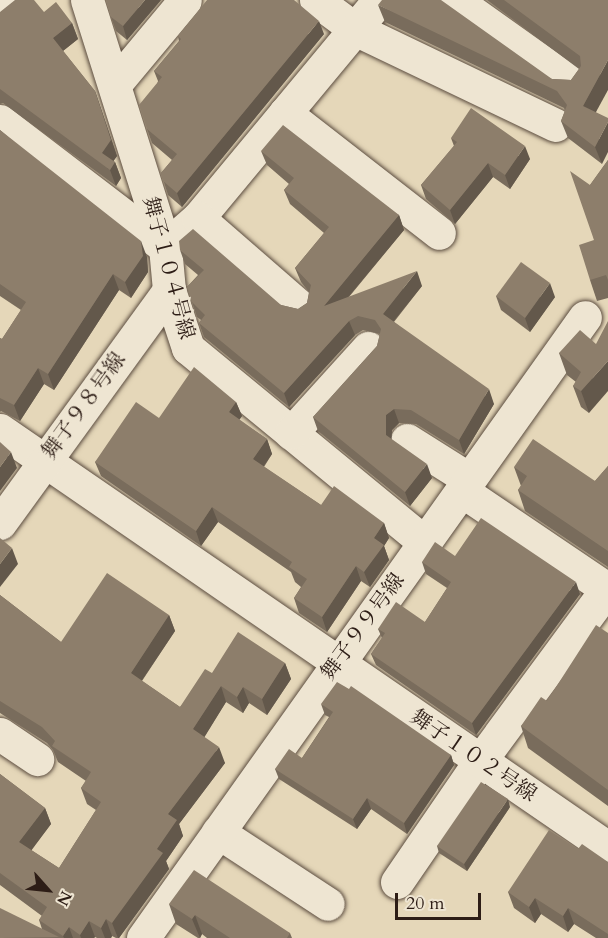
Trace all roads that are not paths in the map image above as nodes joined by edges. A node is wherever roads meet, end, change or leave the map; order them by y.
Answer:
1 (11, 0) edge
2 (87, 0) edge
3 (185, 0) edge
4 (316, 0) edge
5 (380, 0) edge
6 (455, 0) edge
7 (0, 11) edge
8 (355, 29) junction
9 (569, 81) edge
10 (115, 84) junction
11 (285, 113) junction
12 (0, 121) edge
13 (555, 125) dead end
14 (198, 218) junction
15 (440, 233) dead end
16 (165, 247) junction
17 (169, 290) junction
18 (298, 305) dead end
19 (585, 317) dead end
20 (368, 348) dead end
21 (0, 430) edge
22 (291, 433) junction
23 (407, 440) dead end
24 (45, 460) junction
25 (465, 484) junction
26 (0, 523) edge
27 (424, 542) junction
28 (604, 579) edge
29 (337, 663) junction
30 (0, 734) edge
31 (37, 759) dead end
32 (480, 760) junction
33 (218, 832) junction
34 (608, 848) edge
35 (397, 882) dead end
36 (327, 904) dead end
37 (143, 938) edge

1 - 7 street
2 - 10 street, 舞子１０４号線
3 - 10 street
4 - 8 street
5 - 8 street
6 - 9 street
8 - 11 street
8 - 13 street
10 - 16 street, 舞子１０４号線
11 - 14 street
11 - 15 street
12 - 16 street
14 - 16 street
14 - 18 street
16 - 17 street, 舞子１０４号線
17 - 22 street, 舞子１０４号線
17 - 24 street, 舞子９８号線
19 - 25 street, 舞子９９号線
20 - 22 street
21 - 24 street, 舞子１０２号線
22 - 27 street, 舞子１０４号線
23 - 25 street
24 - 26 street, 舞子９８号線
24 - 29 street, 舞子１０２号線
25 - 27 street, 舞子９９号線
25 - 28 street
27 - 29 street, 舞子９９号線
28 - 32 street
29 - 32 street, 舞子１０２号線
29 - 33 street, 舞子９９号線
30 - 31 street
32 - 34 street, 舞子１０２号線
32 - 35 street
33 - 36 street
33 - 37 street, 舞子９９号線

